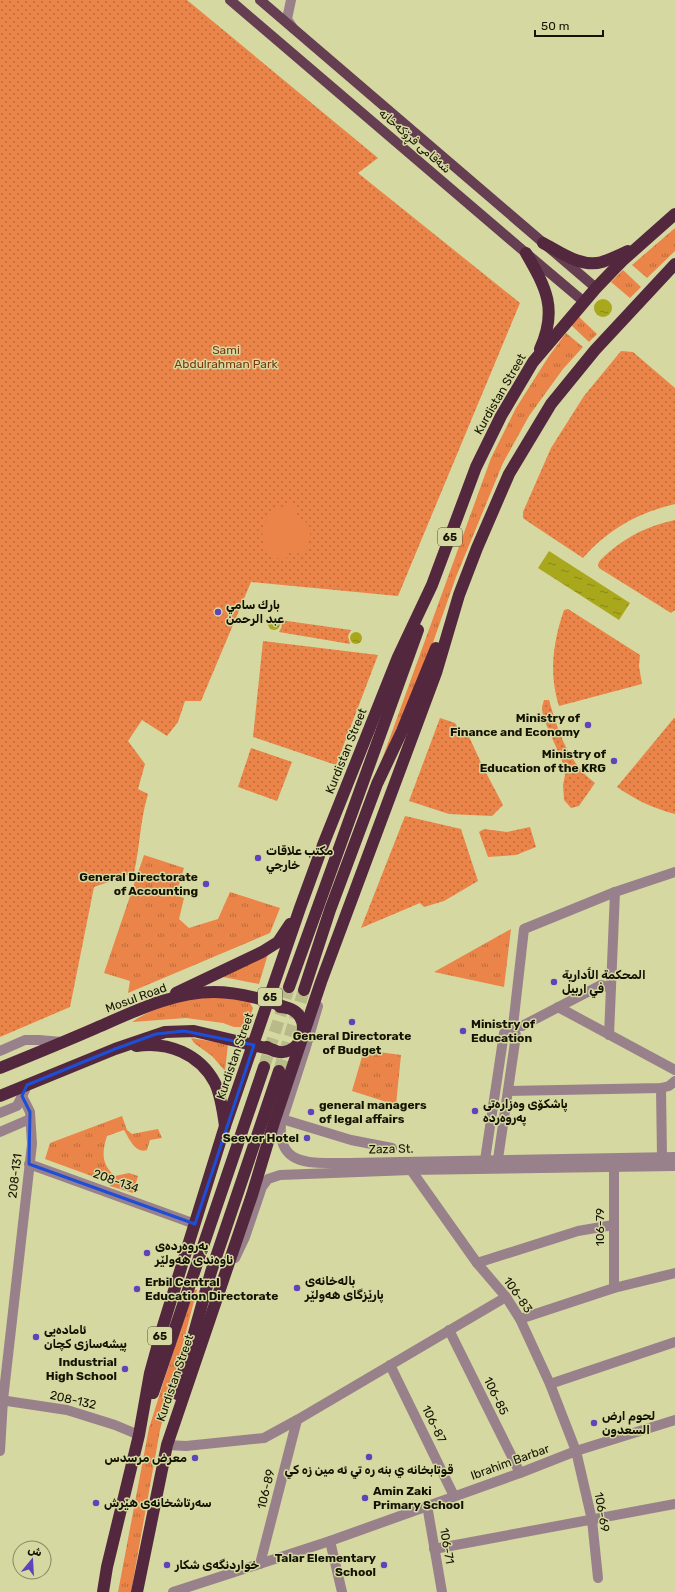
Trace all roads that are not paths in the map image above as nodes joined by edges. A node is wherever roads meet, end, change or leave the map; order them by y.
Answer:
1 (230, 0) edge
2 (260, 0) edge
3 (280, 0) edge
4 (291, 1) edge
5 (293, 28) junction
6 (675, 214) edge
7 (543, 243) junction
8 (638, 247) junction
9 (526, 253) junction
10 (675, 264) edge
11 (596, 288) junction
12 (584, 301) junction
13 (534, 362) junction
14 (432, 585) junction
15 (459, 595) junction
16 (675, 872) edge
17 (615, 892) junction
18 (300, 908) junction
19 (321, 982) junction
20 (289, 987) tunnel mouth
21 (611, 988) junction
22 (304, 990) tunnel mouth
23 (269, 1001) junction
24 (155, 1003) junction
25 (558, 1007) junction
26 (288, 1008) junction
27 (263, 1016) junction
28 (513, 1026) junction
29 (259, 1028) junction
30 (302, 1036) junction
31 (609, 1036) junction
32 (62, 1042) junction
33 (254, 1045) junction
34 (115, 1049) junction
35 (274, 1050) junction
36 (0, 1051) edge
37 (264, 1067) tunnel mouth
38 (0, 1068) edge
39 (675, 1070) edge
40 (279, 1072) tunnel mouth
41 (675, 1081) edge
42 (661, 1088) junction
43 (25, 1090) junction
44 (508, 1091) junction
45 (0, 1096) edge
46 (0, 1113) edge
47 (30, 1119) junction
48 (282, 1119) junction
49 (226, 1126) junction
50 (0, 1132) edge
51 (392, 1148) dead end
52 (662, 1157) junction
53 (675, 1157) edge
54 (498, 1159) junction
55 (485, 1160) junction
56 (29, 1164) junction
57 (675, 1166) edge
58 (614, 1167) junction
59 (411, 1170) junction
60 (195, 1224) junction
61 (613, 1225) junction
62 (477, 1263) junction
63 (675, 1273) edge
64 (224, 1279) junction
65 (614, 1288) junction
66 (506, 1297) junction
67 (520, 1319) junction
68 (449, 1330) junction
69 (675, 1342) edge
70 (390, 1364) junction
71 (550, 1384) junction
72 (2, 1400) edge
73 (297, 1420) junction
74 (675, 1420) edge
75 (139, 1435) junction
76 (167, 1445) junction
77 (0, 1451) edge
78 (576, 1451) junction
79 (520, 1473) junction
80 (454, 1496) junction
81 (675, 1504) edge
82 (428, 1505) junction
83 (592, 1520) junction
84 (330, 1541) junction
85 (434, 1549) junction
86 (260, 1564) junction
87 (107, 1567) junction
88 (598, 1578) dead end
89 (97, 1592) edge
90 (103, 1592) edge
91 (137, 1592) edge
92 (173, 1592) edge
93 (342, 1592) edge
94 (442, 1592) edge

1 - 9 main road, شەقامی فڕۆکەخانە
2 - 5 main road, شەقامی فڕۆکەخانە
3 - 4 street
4 - 5 street
5 - 7 main road, شەقامی فڕۆکەخانە
6 - 8 highway, Kurdistan Street / 65
7 - 8 highway
7 - 11 main road, شەقامی فڕۆکەخانە
8 - 11 highway, Kurdistan Street / 65
9 - 12 main road, شەقامی فڕۆکەخانە
9 - 13 highway
10 - 15 highway, Kurdistan Street / 65
11 - 12 highway, Kurdistan Street / 65
12 - 13 highway, Kurdistan Street / 65
13 - 14 highway, Kurdistan Street / 65
14 - 18 highway, Kurdistan Street / 65
14 - 20 highway, Kurdistan Street / 65
15 - 19 highway, Kurdistan Street / 65
15 - 22 highway, Kurdistan Street / 65
16 - 17 street
17 - 21 street
17 - 28 street
18 - 23 highway, Kurdistan Street / 65
18 - 24 highway
19 - 30 highway, Kurdistan Street / 65
19 - 48 street, Zaza St.
21 - 25 street
21 - 31 street
23 - 24 highway, Mosul Road
23 - 26 highway, Mosul Road
23 - 27 highway, Kurdistan Street / 65
24 - 32 highway, Mosul Road
25 - 28 street
25 - 31 street
26 - 27 highway
26 - 30 highway
27 - 29 highway, Kurdistan Street / 65
28 - 44 street
28 - 55 street
29 - 33 highway, Kurdistan Street / 65
29 - 35 highway
30 - 35 highway
30 - 64 highway, Kurdistan Street / 65
31 - 39 street
32 - 36 street
32 - 38 highway, Mosul Road
33 - 34 highway
33 - 35 highway
33 - 49 highway, Kurdistan Street / 65
34 - 43 highway
34 - 49 highway
37 - 75 highway, Kurdistan Street / 65
40 - 76 highway, Kurdistan Street / 65
41 - 42 street
42 - 44 street
42 - 52 street
43 - 45 highway
43 - 46 street
43 - 47 street, 208-131
44 - 54 street
47 - 50 street
47 - 56 street, 208-131
48 - 51 street
48 - 55 street, Zaza St.
49 - 60 highway, Kurdistan Street / 65
52 - 53 street, Zaza St.
52 - 54 street, Zaza St.
54 - 55 street, Zaza St.
56 - 60 street, 208-134
56 - 72 street, 208-131
57 - 58 street, Zaza St.
58 - 59 street, Zaza St.
58 - 61 street, 106-79
59 - 62 street, 106-83
59 - 64 street, Zaza St.
60 - 75 highway, Kurdistan Street / 65
61 - 62 street
61 - 65 street, 106-79
62 - 66 street, 106-83
63 - 65 street
64 - 76 highway, Kurdistan Street / 65
65 - 67 street
66 - 67 street, 106-83
66 - 68 street
67 - 71 street, 106-83
68 - 70 street
68 - 79 street, 106-85
69 - 71 street
70 - 73 street
70 - 80 street, 106-87
71 - 78 street, 106-83
72 - 75 street, 208-132
72 - 77 street, 208-131
73 - 76 street
73 - 86 street, 106-89
74 - 78 street, Ibrahim Barbar
75 - 87 highway, Kurdistan Street / 65
76 - 91 highway, Kurdistan Street / 65
78 - 79 street, Ibrahim Barbar
78 - 83 street, 106-69
79 - 80 street, Ibrahim Barbar
80 - 82 street, Ibrahim Barbar
81 - 83 street
82 - 84 street, Ibrahim Barbar
82 - 85 street, 106-71
83 - 85 street
83 - 88 street, 106-69
84 - 86 street, Ibrahim Barbar
84 - 93 street
85 - 94 street, 106-71
86 - 92 street, Ibrahim Barbar
87 - 89 street
87 - 90 highway, Kurdistan Street / 65

